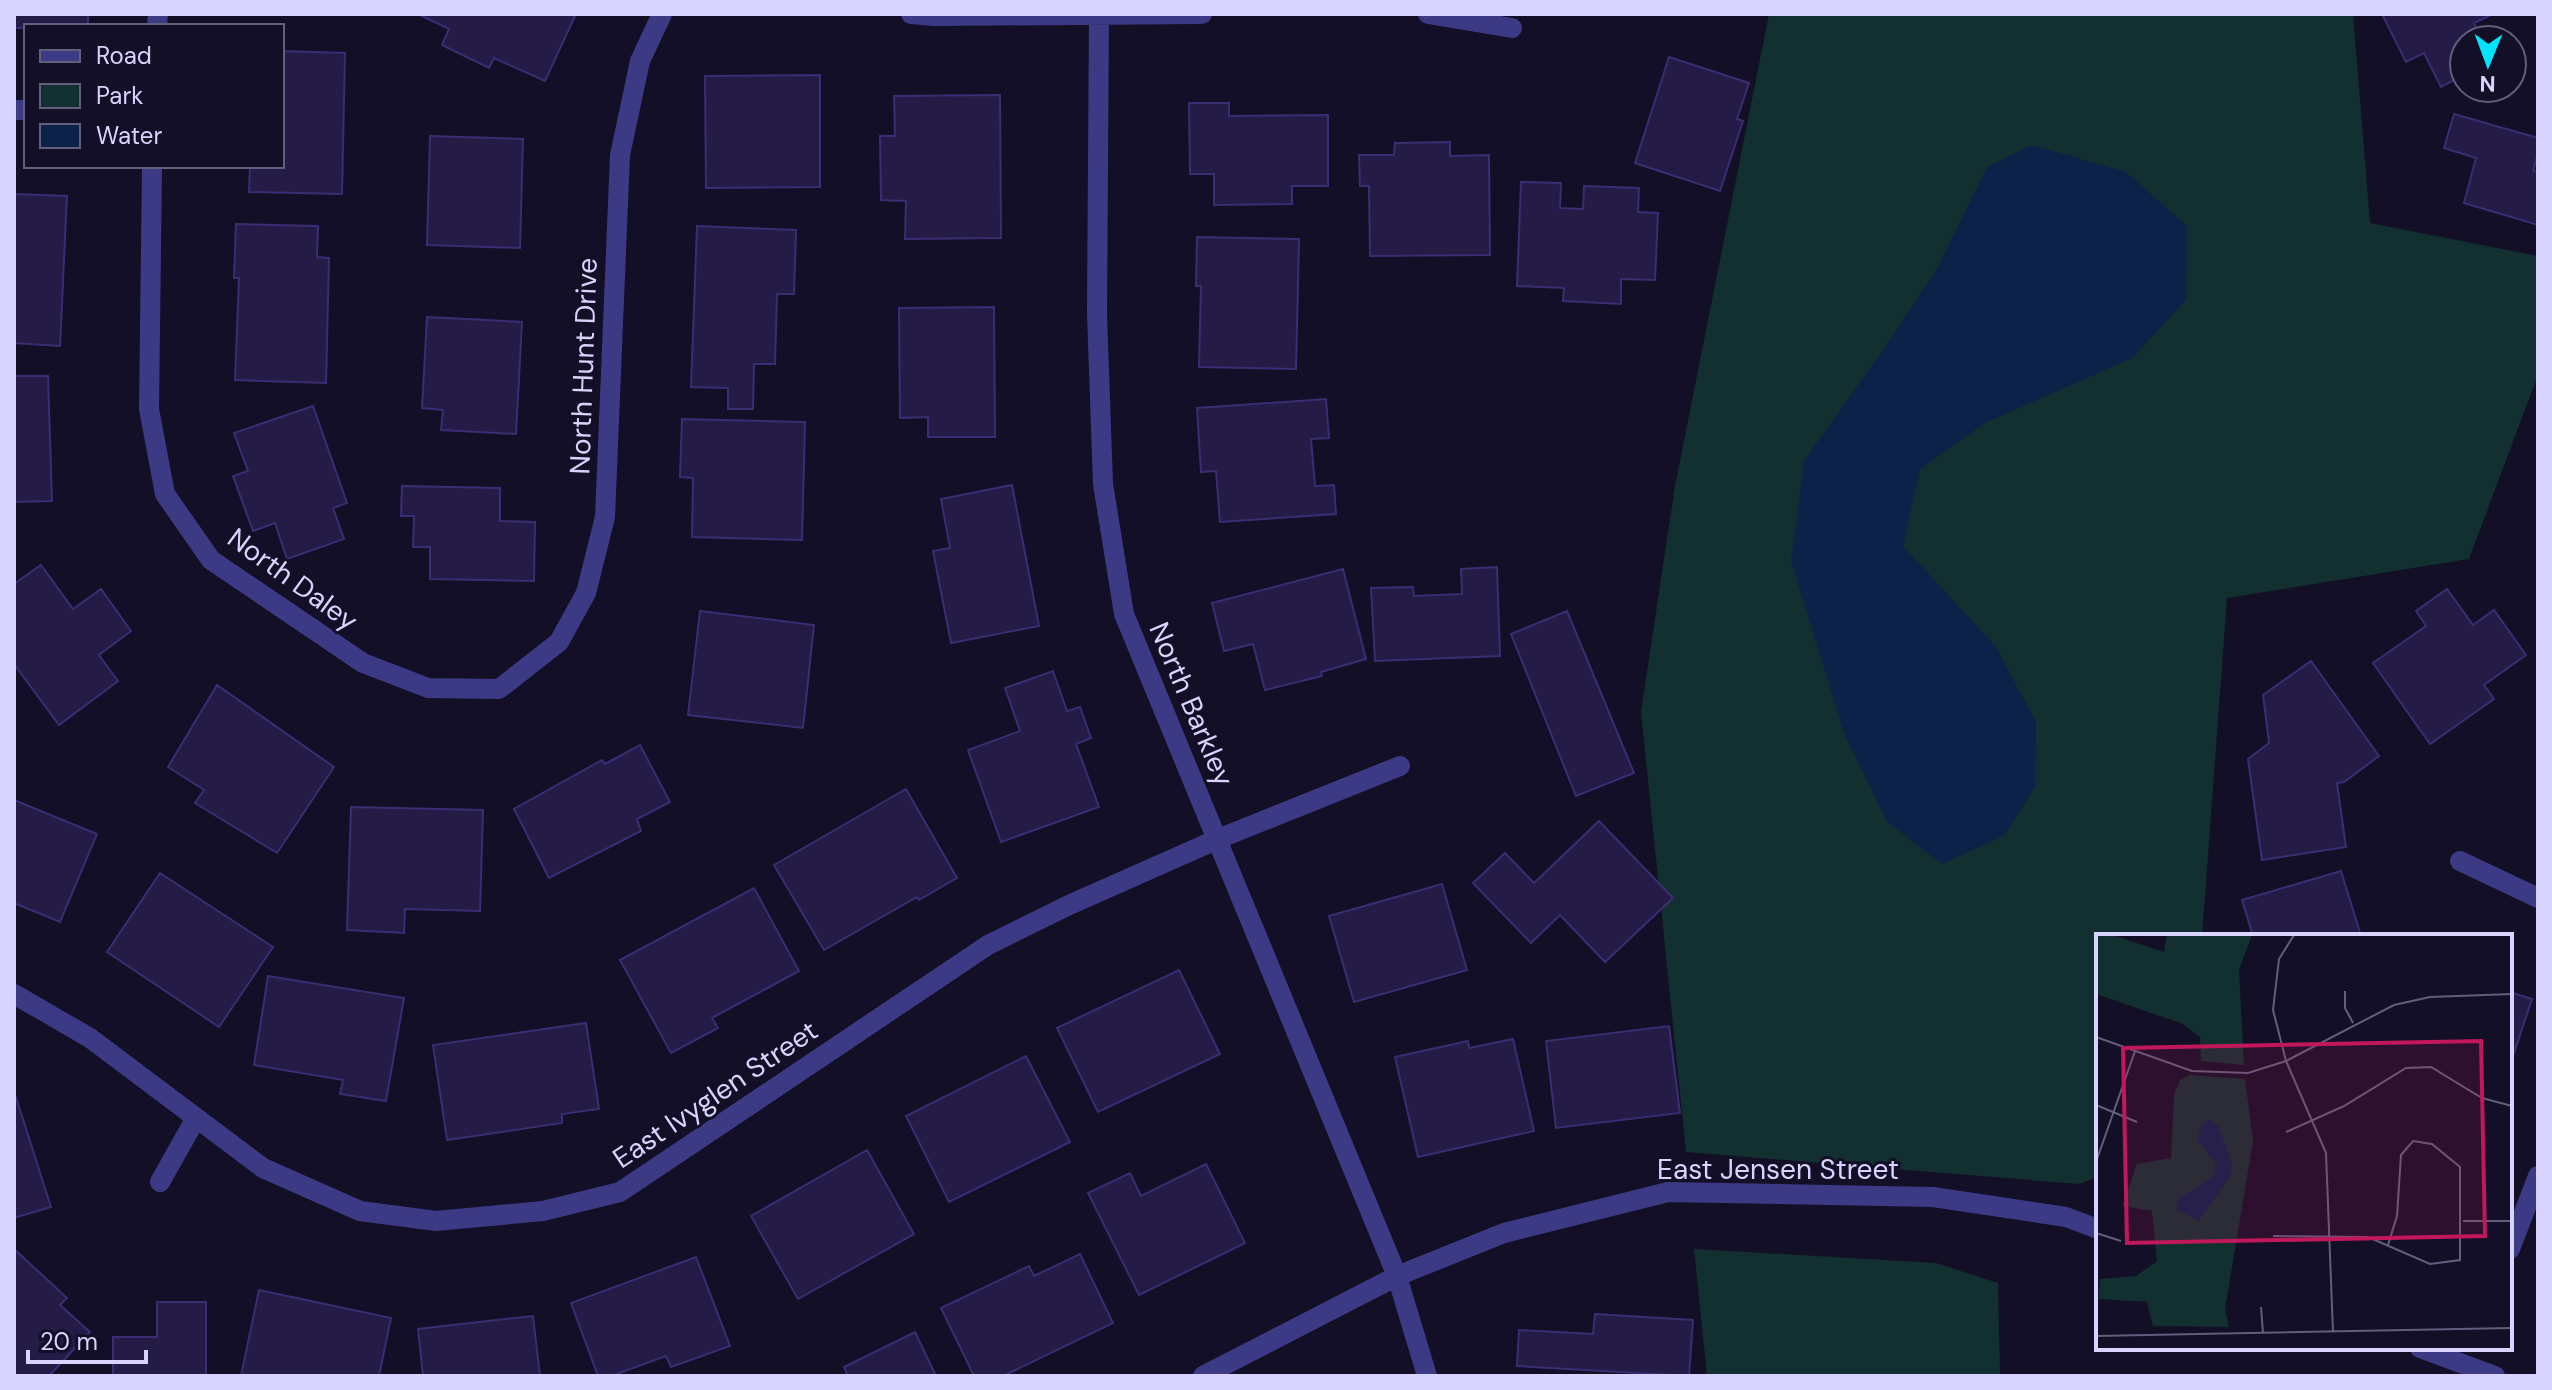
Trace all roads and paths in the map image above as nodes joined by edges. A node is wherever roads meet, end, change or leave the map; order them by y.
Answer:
1 (662, 14) edge
2 (911, 14) edge
3 (1202, 14) edge
4 (1428, 14) edge
5 (1099, 15) edge
6 (1512, 28) dead end
7 (152, 168) edge
8 (499, 689) joint
9 (1400, 766) dead end
10 (1218, 839) junction
11 (2460, 861) dead end
12 (2538, 898) edge
13 (14, 994) edge
14 (196, 1118) junction
15 (2538, 1176) edge
16 (160, 1182) dead end
17 (2096, 1228) edge
18 (2512, 1244) edge
19 (1397, 1276) junction
20 (2431, 1350) edge
21 (2469, 1357) edge
22 (1203, 1376) edge
23 (1427, 1376) edge
24 (2495, 1376) edge

1 - 8 street, North Hunt Drive
2 - 5 street
3 - 5 street
4 - 6 street
5 - 10 street, North Barkley
7 - 8 street, North Daley
9 - 10 street, East Ivyglen Street
10 - 14 street, East Ivyglen Street
10 - 19 street, North Barkley
11 - 12 street
13 - 14 street, East Ivyglen Street
14 - 16 street
15 - 18 street
17 - 19 street, East Jensen Street
19 - 22 street, East Jensen Street
19 - 23 street, North Barkley
20 - 21 street
21 - 24 street

